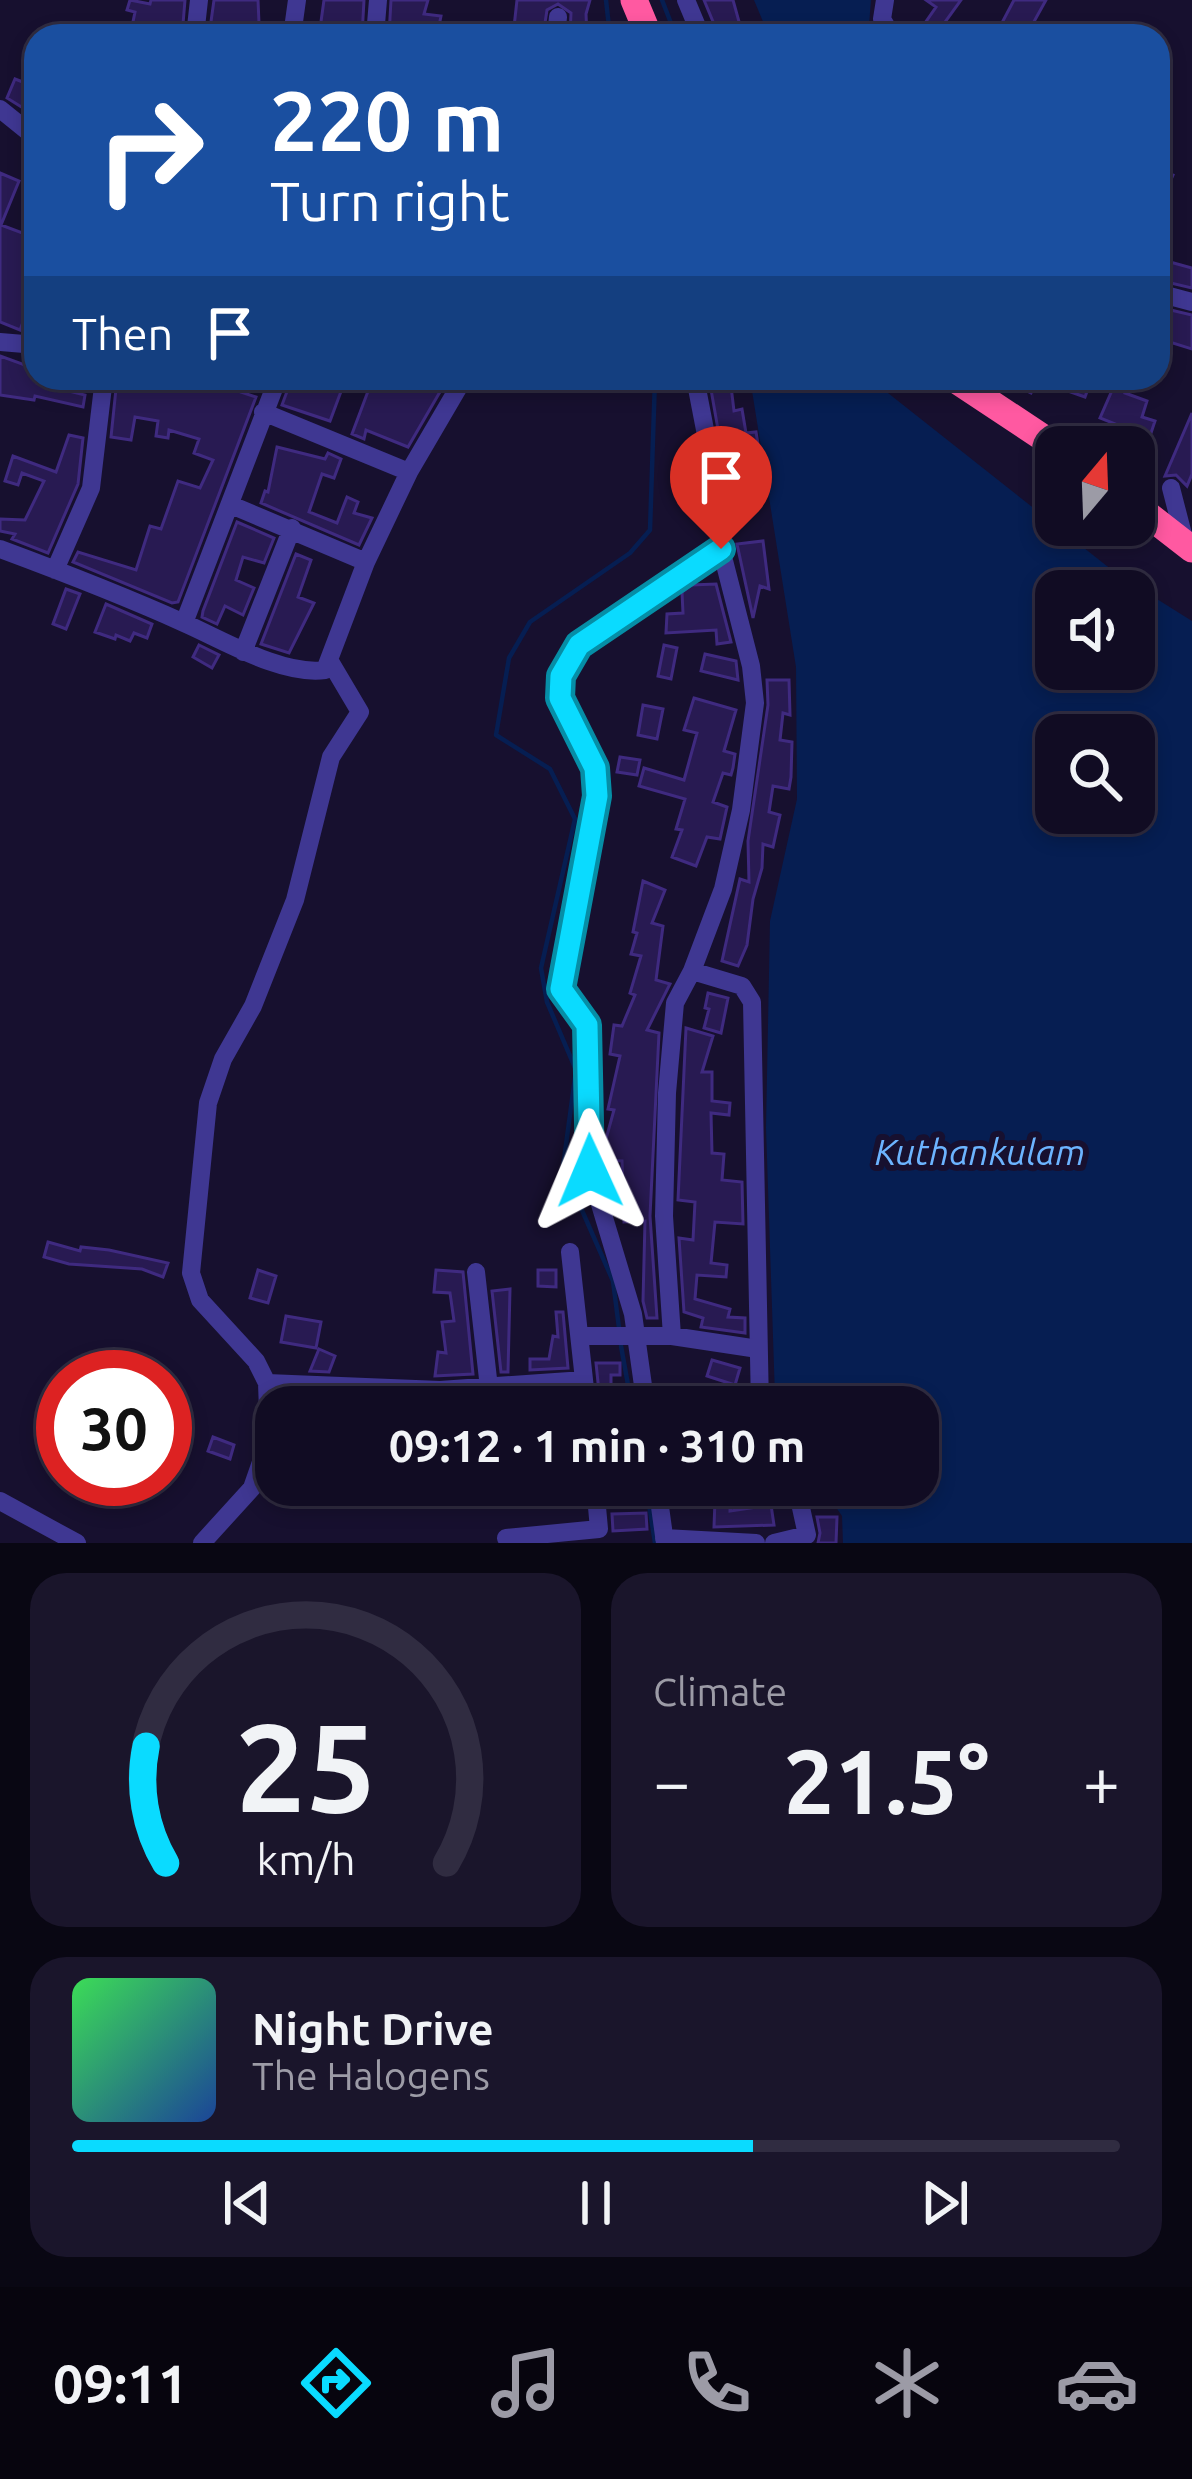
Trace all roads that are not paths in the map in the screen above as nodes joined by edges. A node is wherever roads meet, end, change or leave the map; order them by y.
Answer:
1 (0, 109) edge
2 (24, 128) edge
3 (103, 390) edge
4 (273, 390) edge
5 (457, 390) edge
6 (696, 390) edge
7 (971, 390) edge
8 (263, 412) junction
9 (1035, 432) edge
10 (409, 472) junction
11 (1171, 488) dead end
12 (231, 505) junction
13 (1155, 520) edge
14 (292, 528) junction
15 (1189, 546) edge
16 (0, 549) edge
17 (721, 549) junction
18 (366, 562) junction
19 (55, 570) junction
20 (184, 623) junction
21 (244, 652) junction
22 (331, 663) junction
23 (692, 970) junction
24 (570, 1252) dead end
25 (476, 1272) dead end
26 (636, 1334) junction
27 (580, 1336) junction
28 (671, 1336) junction
29 (758, 1349) junction
30 (584, 1380) junction
31 (267, 1382) junction
32 (415, 1386) edge
33 (489, 1386) edge
34 (513, 1386) edge
35 (585, 1386) edge
36 (643, 1386) edge
37 (759, 1386) edge
38 (0, 1501) edge
39 (597, 1506) edge
40 (660, 1506) edge
41 (801, 1506) edge
42 (506, 1538) dead end
43 (664, 1540) edge
44 (799, 1541) edge
45 (77, 1543) edge
46 (202, 1543) edge
47 (756, 1543) edge
48 (774, 1543) edge

1 - 2 street
3 - 19 street
4 - 8 street
5 - 10 street
6 - 17 street
7 - 9 highway
8 - 10 street
8 - 12 street
10 - 18 street
11 - 15 street
12 - 14 street
12 - 20 street
13 - 15 highway
14 - 18 street
14 - 21 street
16 - 19 street
17 - 23 street
17 - 26 street
18 - 22 street
19 - 20 street
20 - 21 street
21 - 22 street
22 - 31 street
23 - 28 street
23 - 29 street
24 - 27 street
25 - 33 street
26 - 27 street
26 - 28 street
26 - 36 street
27 - 30 street
28 - 29 street
29 - 37 street
30 - 34 street
30 - 35 street
31 - 32 street
31 - 46 street
38 - 45 street
39 - 42 street
40 - 43 street
41 - 44 street
43 - 47 street
44 - 48 street

